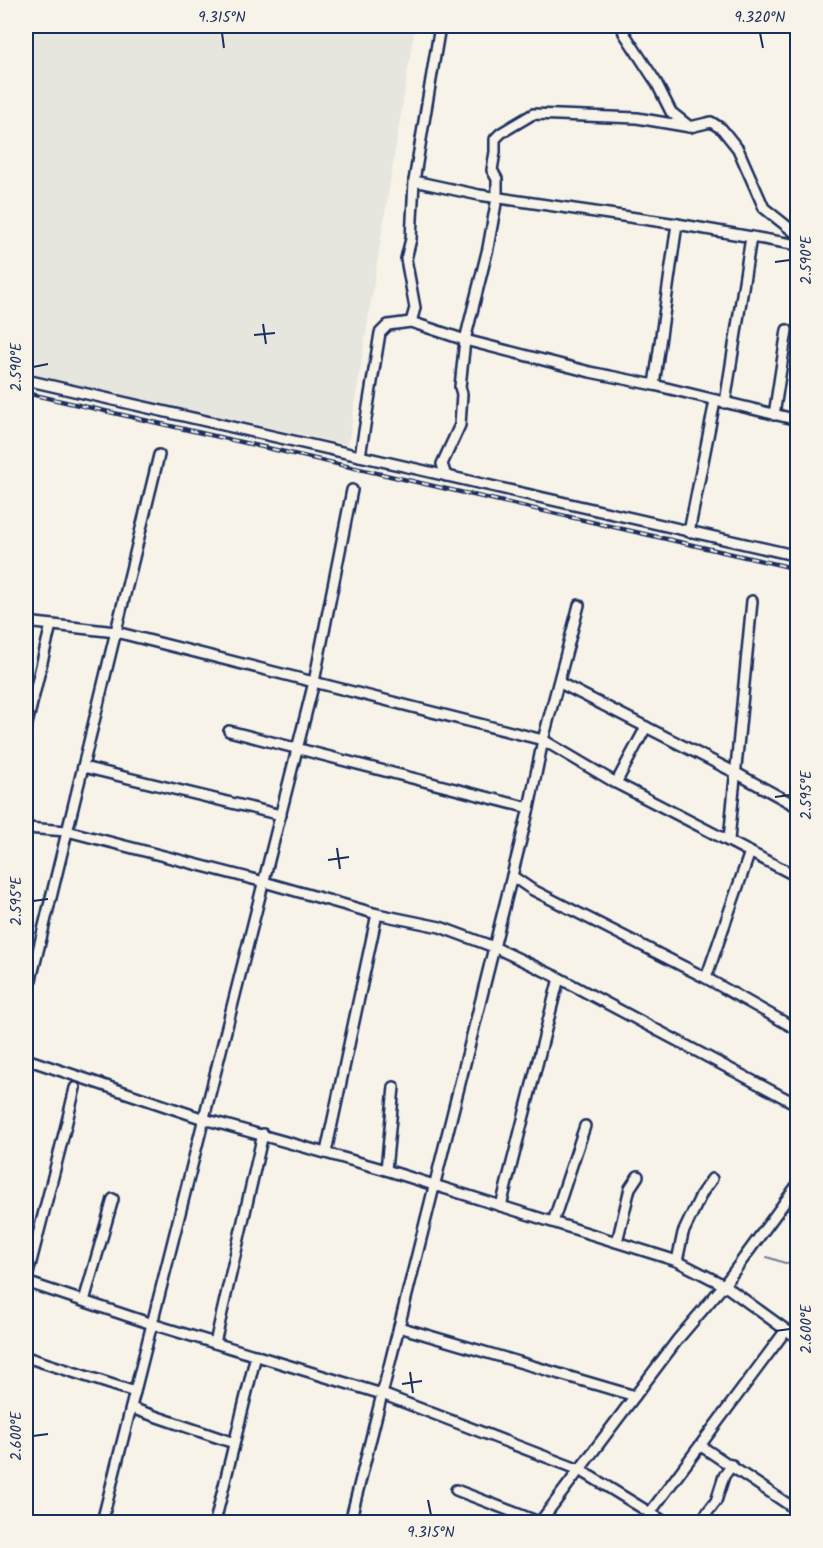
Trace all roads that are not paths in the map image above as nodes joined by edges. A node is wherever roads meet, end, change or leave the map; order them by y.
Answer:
1 (440, 26) edge
2 (622, 26) edge
3 (690, 128) junction
4 (414, 182) junction
5 (497, 198) junction
6 (677, 224) junction
7 (798, 235) edge
8 (751, 237) junction
9 (798, 245) edge
10 (411, 322) junction
11 (787, 330) dead end
12 (465, 340) junction
13 (26, 380) edge
14 (654, 385) junction
15 (720, 402) junction
16 (774, 415) junction
17 (798, 420) edge
18 (159, 455) dead end
19 (360, 456) junction
20 (446, 476) junction
21 (352, 490) dead end
22 (689, 532) junction
23 (798, 556) edge
24 (752, 601) dead end
25 (579, 605) dead end
26 (26, 622) edge
27 (51, 625) junction
28 (116, 632) junction
29 (314, 682) junction
30 (560, 683) junction
31 (646, 727) junction
32 (26, 728) edge
33 (229, 731) dead end
34 (543, 740) junction
35 (298, 748) junction
36 (83, 767) junction
37 (736, 773) junction
38 (616, 783) junction
39 (798, 807) edge
40 (529, 808) junction
41 (281, 815) junction
42 (26, 828) edge
43 (67, 831) junction
44 (729, 840) junction
45 (750, 852) junction
46 (512, 876) junction
47 (798, 876) edge
48 (264, 882) junction
49 (377, 914) junction
50 (494, 947) junction
51 (559, 978) junction
52 (706, 978) junction
53 (26, 1000) edge
54 (798, 1030) edge
55 (26, 1059) edge
56 (394, 1087) dead end
57 (75, 1088) dead end
58 (798, 1105) edge
59 (204, 1119) junction
60 (585, 1126) dead end
61 (263, 1134) junction
62 (326, 1152) junction
63 (386, 1170) junction
64 (638, 1176) dead end
65 (712, 1179) dead end
66 (798, 1184) edge
67 (435, 1185) junction
68 (113, 1199) dead end
69 (501, 1206) junction
70 (554, 1222) junction
71 (617, 1242) junction
72 (677, 1261) junction
73 (26, 1282) edge
74 (724, 1285) junction
75 (84, 1301) junction
76 (153, 1324) junction
77 (399, 1327) junction
78 (786, 1330) junction
79 (798, 1338) edge
80 (214, 1343) junction
81 (256, 1355) junction
82 (26, 1357) edge
83 (135, 1392) junction
84 (382, 1394) junction
85 (635, 1396) junction
86 (131, 1408) junction
87 (234, 1443) junction
88 (701, 1446) junction
89 (732, 1465) junction
90 (579, 1470) junction
91 (456, 1490) dead end
92 (798, 1512) edge
93 (649, 1514) junction
94 (102, 1522) edge
95 (214, 1522) edge
96 (350, 1522) edge
97 (539, 1522) edge
98 (665, 1522) edge
99 (700, 1522) edge

1 - 4 street
2 - 3 street
3 - 5 street
3 - 7 street
4 - 5 street
4 - 10 street
5 - 6 street
5 - 12 street
6 - 8 street
6 - 14 street
8 - 9 street
8 - 15 street
10 - 12 street
10 - 19 street
11 - 16 street
12 - 14 street
12 - 20 street
13 - 19 street
14 - 15 street
15 - 16 street
15 - 22 street
16 - 17 street
18 - 28 street
19 - 20 street
20 - 22 street
21 - 29 street
22 - 23 street
24 - 37 street
25 - 30 street
26 - 27 street
27 - 28 street
27 - 32 street
28 - 29 street
28 - 36 street
29 - 34 street
29 - 35 street
30 - 31 street
30 - 34 street
31 - 37 street
31 - 38 street
33 - 35 street
34 - 38 street
34 - 40 street
35 - 40 street
35 - 41 street
36 - 41 street
36 - 43 street
37 - 39 street
37 - 44 street
38 - 44 street
40 - 46 street
41 - 48 street
42 - 43 street
43 - 48 street
43 - 53 street
44 - 45 street
45 - 47 street
45 - 52 street
46 - 50 street
46 - 52 street
48 - 49 street
48 - 59 street
49 - 50 street
49 - 62 street
50 - 51 street
50 - 67 street
51 - 58 street
51 - 69 street
52 - 54 street
55 - 59 street
56 - 63 street
57 - 73 street
59 - 61 street
59 - 76 street
60 - 70 street
61 - 62 street
61 - 80 street
62 - 63 street
63 - 67 street
64 - 71 street
65 - 72 street
66 - 74 street
67 - 69 street
67 - 77 street
68 - 75 street
69 - 70 street
70 - 71 street
71 - 72 street
72 - 74 street
73 - 75 street
74 - 78 street
74 - 85 street
75 - 76 street
76 - 80 street
76 - 83 street
77 - 84 street
77 - 85 street
78 - 79 street
78 - 88 street
80 - 81 street
81 - 84 street
81 - 87 street
82 - 83 street
83 - 86 street
84 - 90 street
84 - 96 street
85 - 90 street
86 - 87 street
86 - 94 street
87 - 95 street
88 - 89 street
88 - 93 street
89 - 92 street
89 - 99 street
90 - 93 street
90 - 97 street
91 - 97 street
93 - 98 street

